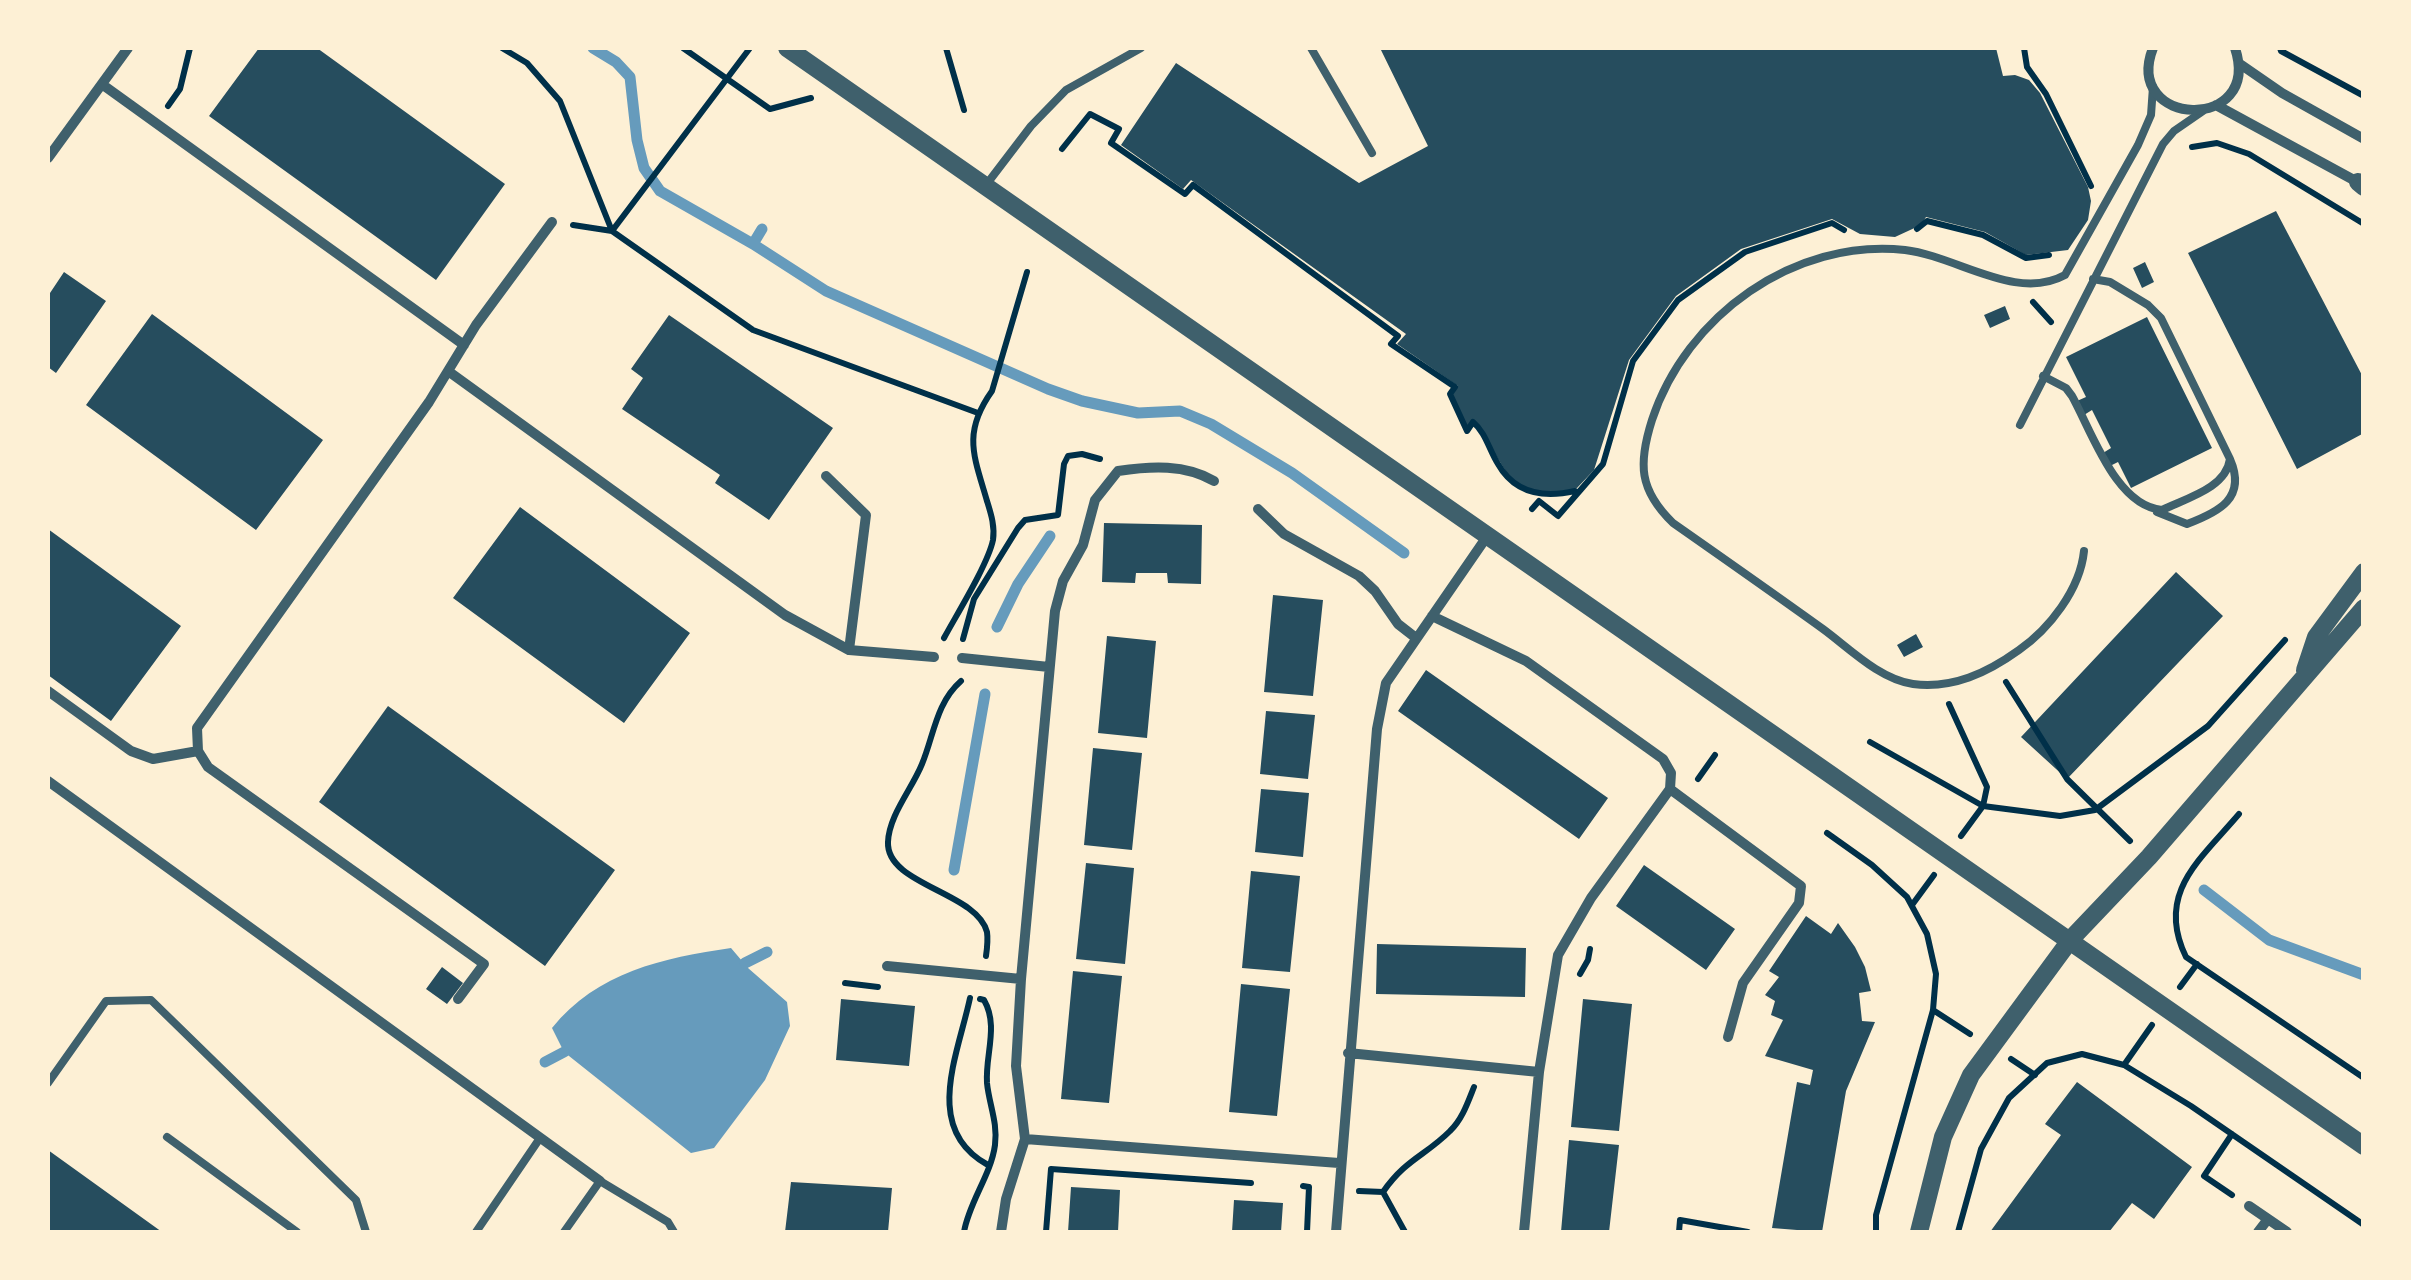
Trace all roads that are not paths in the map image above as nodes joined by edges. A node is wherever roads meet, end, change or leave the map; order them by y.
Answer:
1 (128, 48) edge
2 (787, 48) edge
3 (1116, 48) edge
4 (1141, 48) edge
5 (1311, 48) edge
6 (2153, 48) edge
7 (2236, 48) edge
8 (1123, 58) junction
9 (2240, 64) junction
10 (103, 85) junction
11 (2153, 87) junction
12 (2216, 106) junction
13 (2203, 111) junction
14 (2364, 139) edge
15 (1372, 153) dead end
16 (48, 158) edge
17 (2362, 185) edge
18 (986, 186) junction
19 (552, 222) road end
20 (2093, 279) junction
21 (464, 344) junction
22 (448, 370) junction
23 (2043, 376) junction
24 (2020, 425) dead end
25 (2230, 459) junction
26 (826, 476) dead end
27 (1214, 481) dead end
28 (1258, 509) dead end
29 (2152, 509) junction
30 (1488, 535) junction
31 (2084, 551) dead end
32 (2364, 572) edge
33 (2364, 608) edge
34 (1432, 616) junction
35 (1416, 638) junction
36 (850, 650) junction
37 (934, 657) road end
38 (962, 658) road end
39 (1049, 667) junction
40 (2301, 680) junction
41 (48, 691) edge
42 (198, 751) junction
43 (48, 782) edge
44 (1670, 789) junction
45 (2070, 939) junction
46 (887, 966) dead end
47 (1021, 979) junction
48 (458, 999) dead end
49 (1728, 1037) dead end
50 (1348, 1053) junction
51 (1540, 1072) junction
52 (48, 1083) edge
53 (167, 1137) dead end
54 (540, 1138) junction
55 (1025, 1138) junction
56 (2364, 1146) edge
57 (1339, 1163) junction
58 (600, 1181) junction
59 (2249, 1206) road end
60 (2268, 1220) junction
61 (297, 1232) edge
62 (366, 1232) edge
63 (476, 1232) edge
64 (564, 1232) edge
65 (674, 1232) edge
66 (1002, 1232) edge
67 (1336, 1232) edge
68 (1524, 1232) edge
69 (1918, 1232) edge
70 (2258, 1232) edge
71 (2287, 1232) edge

1 - 10 street
2 - 18 street
3 - 8 lane
4 - 8 lane
5 - 15 lane
6 - 11 street
7 - 9 street
8 - 18 lane
9 - 12 street
9 - 14 street
10 - 16 street
10 - 21 street
11 - 13 street
11 - 31 lane
12 - 13 street
12 - 17 street
13 - 20 lane
18 - 30 street
19 - 21 street
20 - 23 lane
20 - 25 lane
21 - 22 street
22 - 36 street
22 - 42 street
23 - 24 lane
23 - 29 lane
25 - 29 lane
25 - 29 lane
26 - 36 street
27 - 39 street
28 - 35 street
30 - 34 street
30 - 45 street
32 - 40 street
33 - 40 street
34 - 35 street
34 - 44 street
35 - 50 street
36 - 37 street
38 - 39 street
39 - 47 street
40 - 45 street
41 - 42 street
42 - 48 street
43 - 54 street
44 - 49 street
44 - 51 street
45 - 56 street
45 - 69 street
46 - 47 street
47 - 55 street
50 - 51 street
50 - 57 street
51 - 68 street
52 - 62 lane
53 - 61 lane
54 - 58 street
54 - 63 lane
55 - 57 street
55 - 66 street
57 - 67 street
58 - 64 lane
58 - 65 lane
59 - 60 street
60 - 70 street
60 - 71 street

